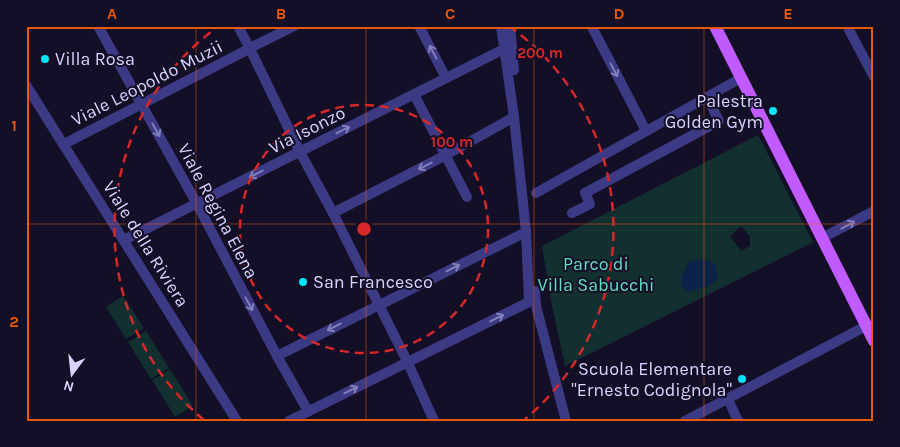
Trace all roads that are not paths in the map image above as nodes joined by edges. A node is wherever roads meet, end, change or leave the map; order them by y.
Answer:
1 (98, 26) edge
2 (238, 26) edge
3 (294, 26) edge
4 (419, 26) edge
5 (501, 26) edge
6 (510, 26) edge
7 (715, 26) edge
8 (847, 26) edge
9 (592, 27) edge
10 (249, 48) junction
11 (504, 49) junction
12 (874, 77) edge
13 (446, 78) junction
14 (741, 78) junction
15 (26, 85) edge
16 (414, 94) junction
17 (707, 97) junction
18 (141, 104) junction
19 (514, 117) junction
20 (646, 131) junction
21 (64, 144) junction
22 (300, 152) junction
23 (446, 155) junction
24 (536, 193) dead end
25 (467, 197) dead end
26 (197, 204) junction
27 (874, 211) edge
28 (333, 213) junction
29 (572, 213) dead end
30 (526, 232) junction
31 (822, 238) junction
32 (124, 240) junction
33 (378, 305) junction
34 (866, 326) junction
35 (874, 341) edge
36 (277, 356) junction
37 (408, 363) junction
38 (728, 399) junction
39 (308, 411) junction
40 (237, 421) edge
41 (290, 421) edge
42 (434, 421) edge
43 (566, 421) edge
44 (685, 421) edge
45 (738, 421) edge

1 - 18 street, Viale Regina Elena
2 - 10 street
3 - 10 street, Viale Leopoldo Muzii
13 -> 4 street
5 - 11 street
6 - 43 street
7 - 14 main road
8 - 12 street
9 -> 20 street
10 - 18 street, Viale Leopoldo Muzii
10 - 22 street
11 - 13 street, Via Isonzo
11 - 19 street
13 - 16 street, Via Isonzo
14 - 17 street
14 - 31 main road
15 - 21 street, Viale della Riviera
22 -> 16 street, Via Isonzo
16 - 23 street
17 - 20 street
17 - 29 street
18 - 21 street, Viale Leopoldo Muzii
18 -> 26 street, Viale Regina Elena
19 - 23 street
19 - 30 street
20 - 24 street
21 - 32 street, Viale della Riviera
22 -> 26 street, Via Isonzo
22 - 28 street
23 - 25 street
23 -> 28 street
26 - 32 street, Via Isonzo
26 -> 36 street, Viale Regina Elena
31 -> 27 street
28 - 33 street
33 -> 30 street
37 -> 30 street
31 - 34 main road
32 - 40 street, Viale della Riviera
33 -> 36 street
33 - 37 street
34 - 35 main road
34 - 38 street
36 - 39 street, Viale Regina Elena
39 -> 37 street
37 - 42 street
38 - 44 street
38 - 45 street
39 - 41 street

